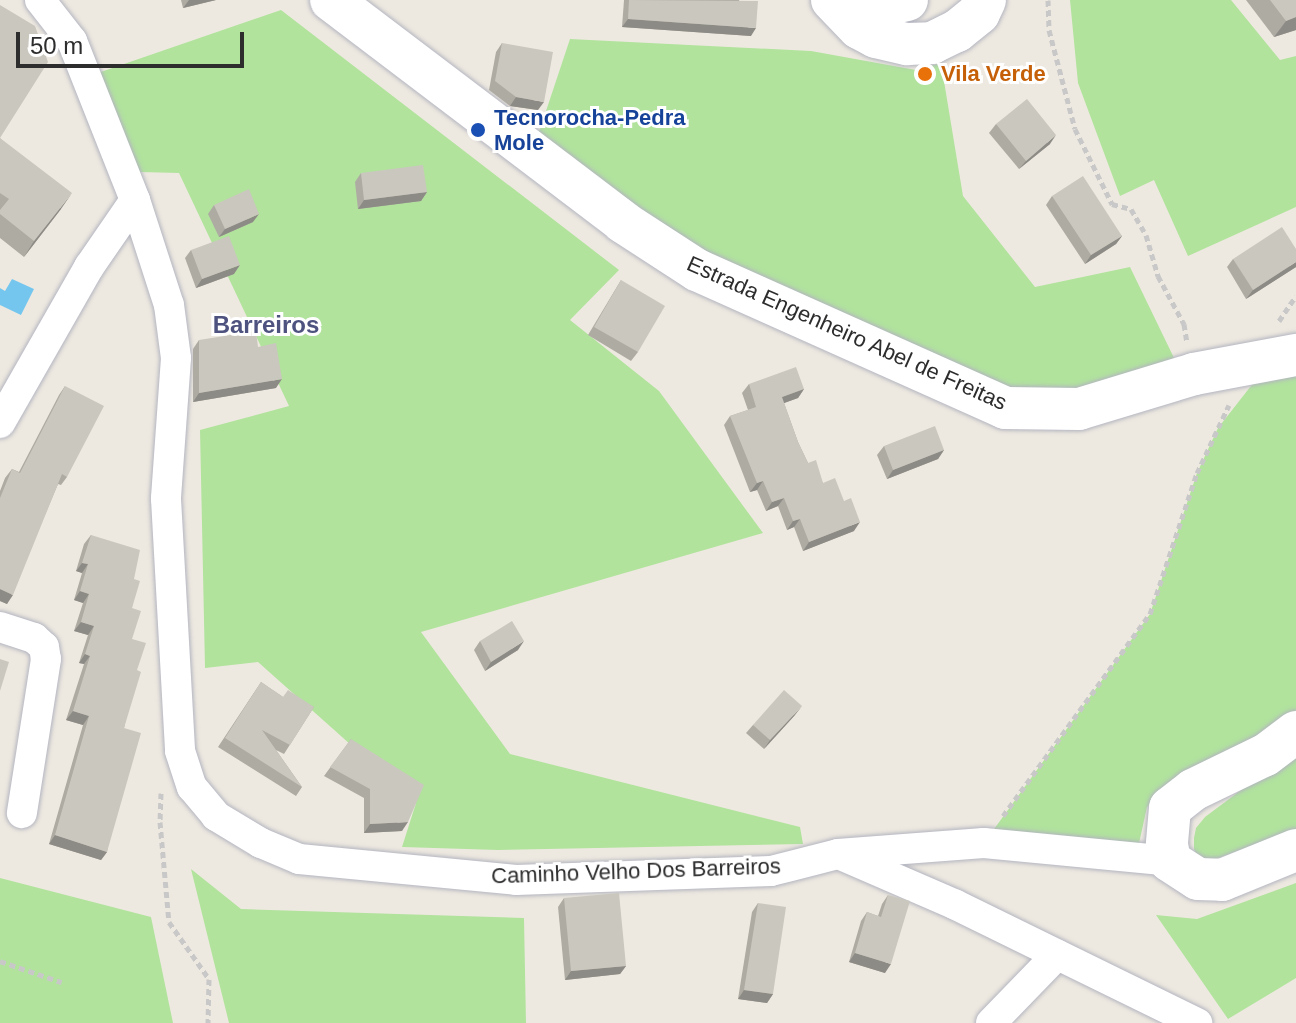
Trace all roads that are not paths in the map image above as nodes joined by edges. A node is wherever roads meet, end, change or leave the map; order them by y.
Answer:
1 (40, 0) edge
2 (331, 0) edge
3 (907, 0) edge
4 (985, 0) edge
5 (836, 4) edge
6 (135, 200) junction
7 (1296, 355) edge
8 (0, 423) edge
9 (0, 627) edge
10 (1296, 732) edge
11 (22, 813) dead end
12 (1296, 850) edge
13 (838, 854) junction
14 (1170, 861) junction
15 (1057, 955) junction
16 (997, 1020) edge
17 (1197, 1023) edge

1 - 6 street, Caminho Velho Dos Barreiros
2 - 7 main road, Estrada Engenheiro Abel de Freitas
3 - 5 main road
4 - 5 main road
6 - 8 street
6 - 13 street, Caminho Velho Dos Barreiros
9 - 11 street
10 - 14 main road
12 - 14 main road
13 - 14 street, Caminho Velho Dos Barreiros
13 - 15 street
15 - 16 street
15 - 17 street

